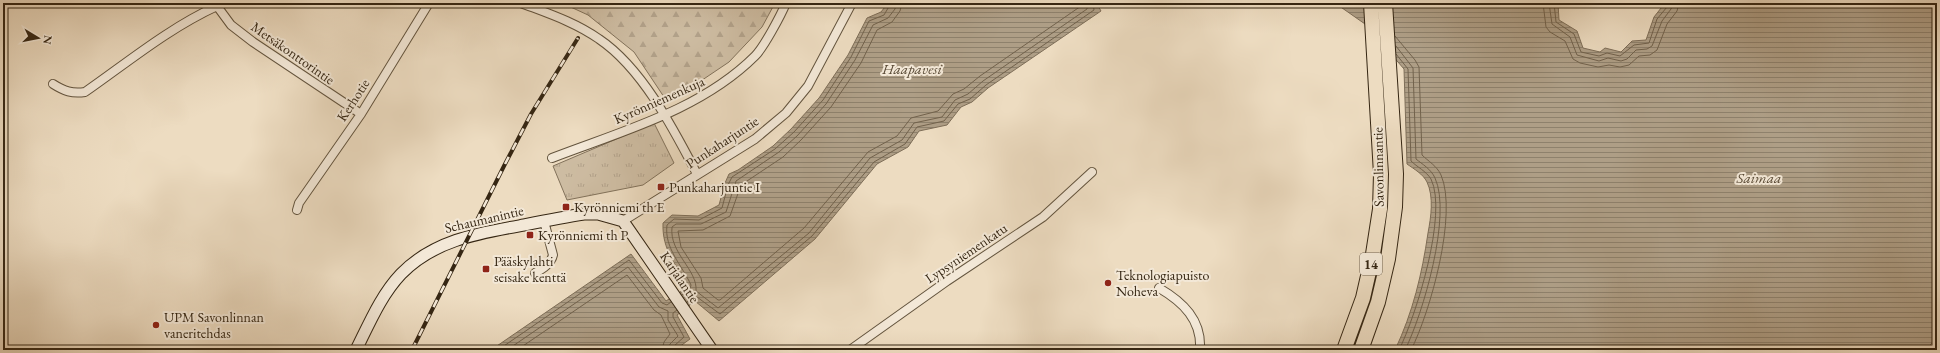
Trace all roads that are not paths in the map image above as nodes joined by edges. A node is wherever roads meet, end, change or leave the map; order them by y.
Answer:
1 (429, 3) edge
2 (521, 3) edge
3 (786, 3) edge
4 (852, 3) edge
5 (1371, 3) edge
6 (1385, 3) edge
7 (54, 84) dead end
8 (361, 114) junction
9 (664, 115) junction
10 (552, 158) dead end
11 (1092, 172) dead end
12 (697, 174) junction
13 (297, 210) dead end
14 (544, 221) junction
15 (623, 221) junction
16 (534, 273) dead end
17 (1159, 288) dead end
18 (356, 350) edge
19 (712, 350) edge
20 (850, 350) edge
21 (1200, 350) edge
22 (1344, 350) edge
23 (1361, 350) edge

1 - 8 street, Kerhotie
2 - 9 street
3 - 9 street, Kyrönniemenkuja
4 - 12 street, Punkaharjuntie
5 - 22 highway, Savonlinnantie / 14
6 - 23 highway, Savonlinnantie / 14
7 - 8 street, Metsäkonttorintie
8 - 13 street, Kerhotie
9 - 10 street, Kyrönniemenkuja
9 - 12 street
11 - 20 street, Lypsyniemenkatu
12 - 15 street, Punkaharjuntie
14 - 15 street, Schaumanintie
14 - 16 street
14 - 18 street, Schaumanintie
15 - 19 street, Karjalantie
17 - 21 street

